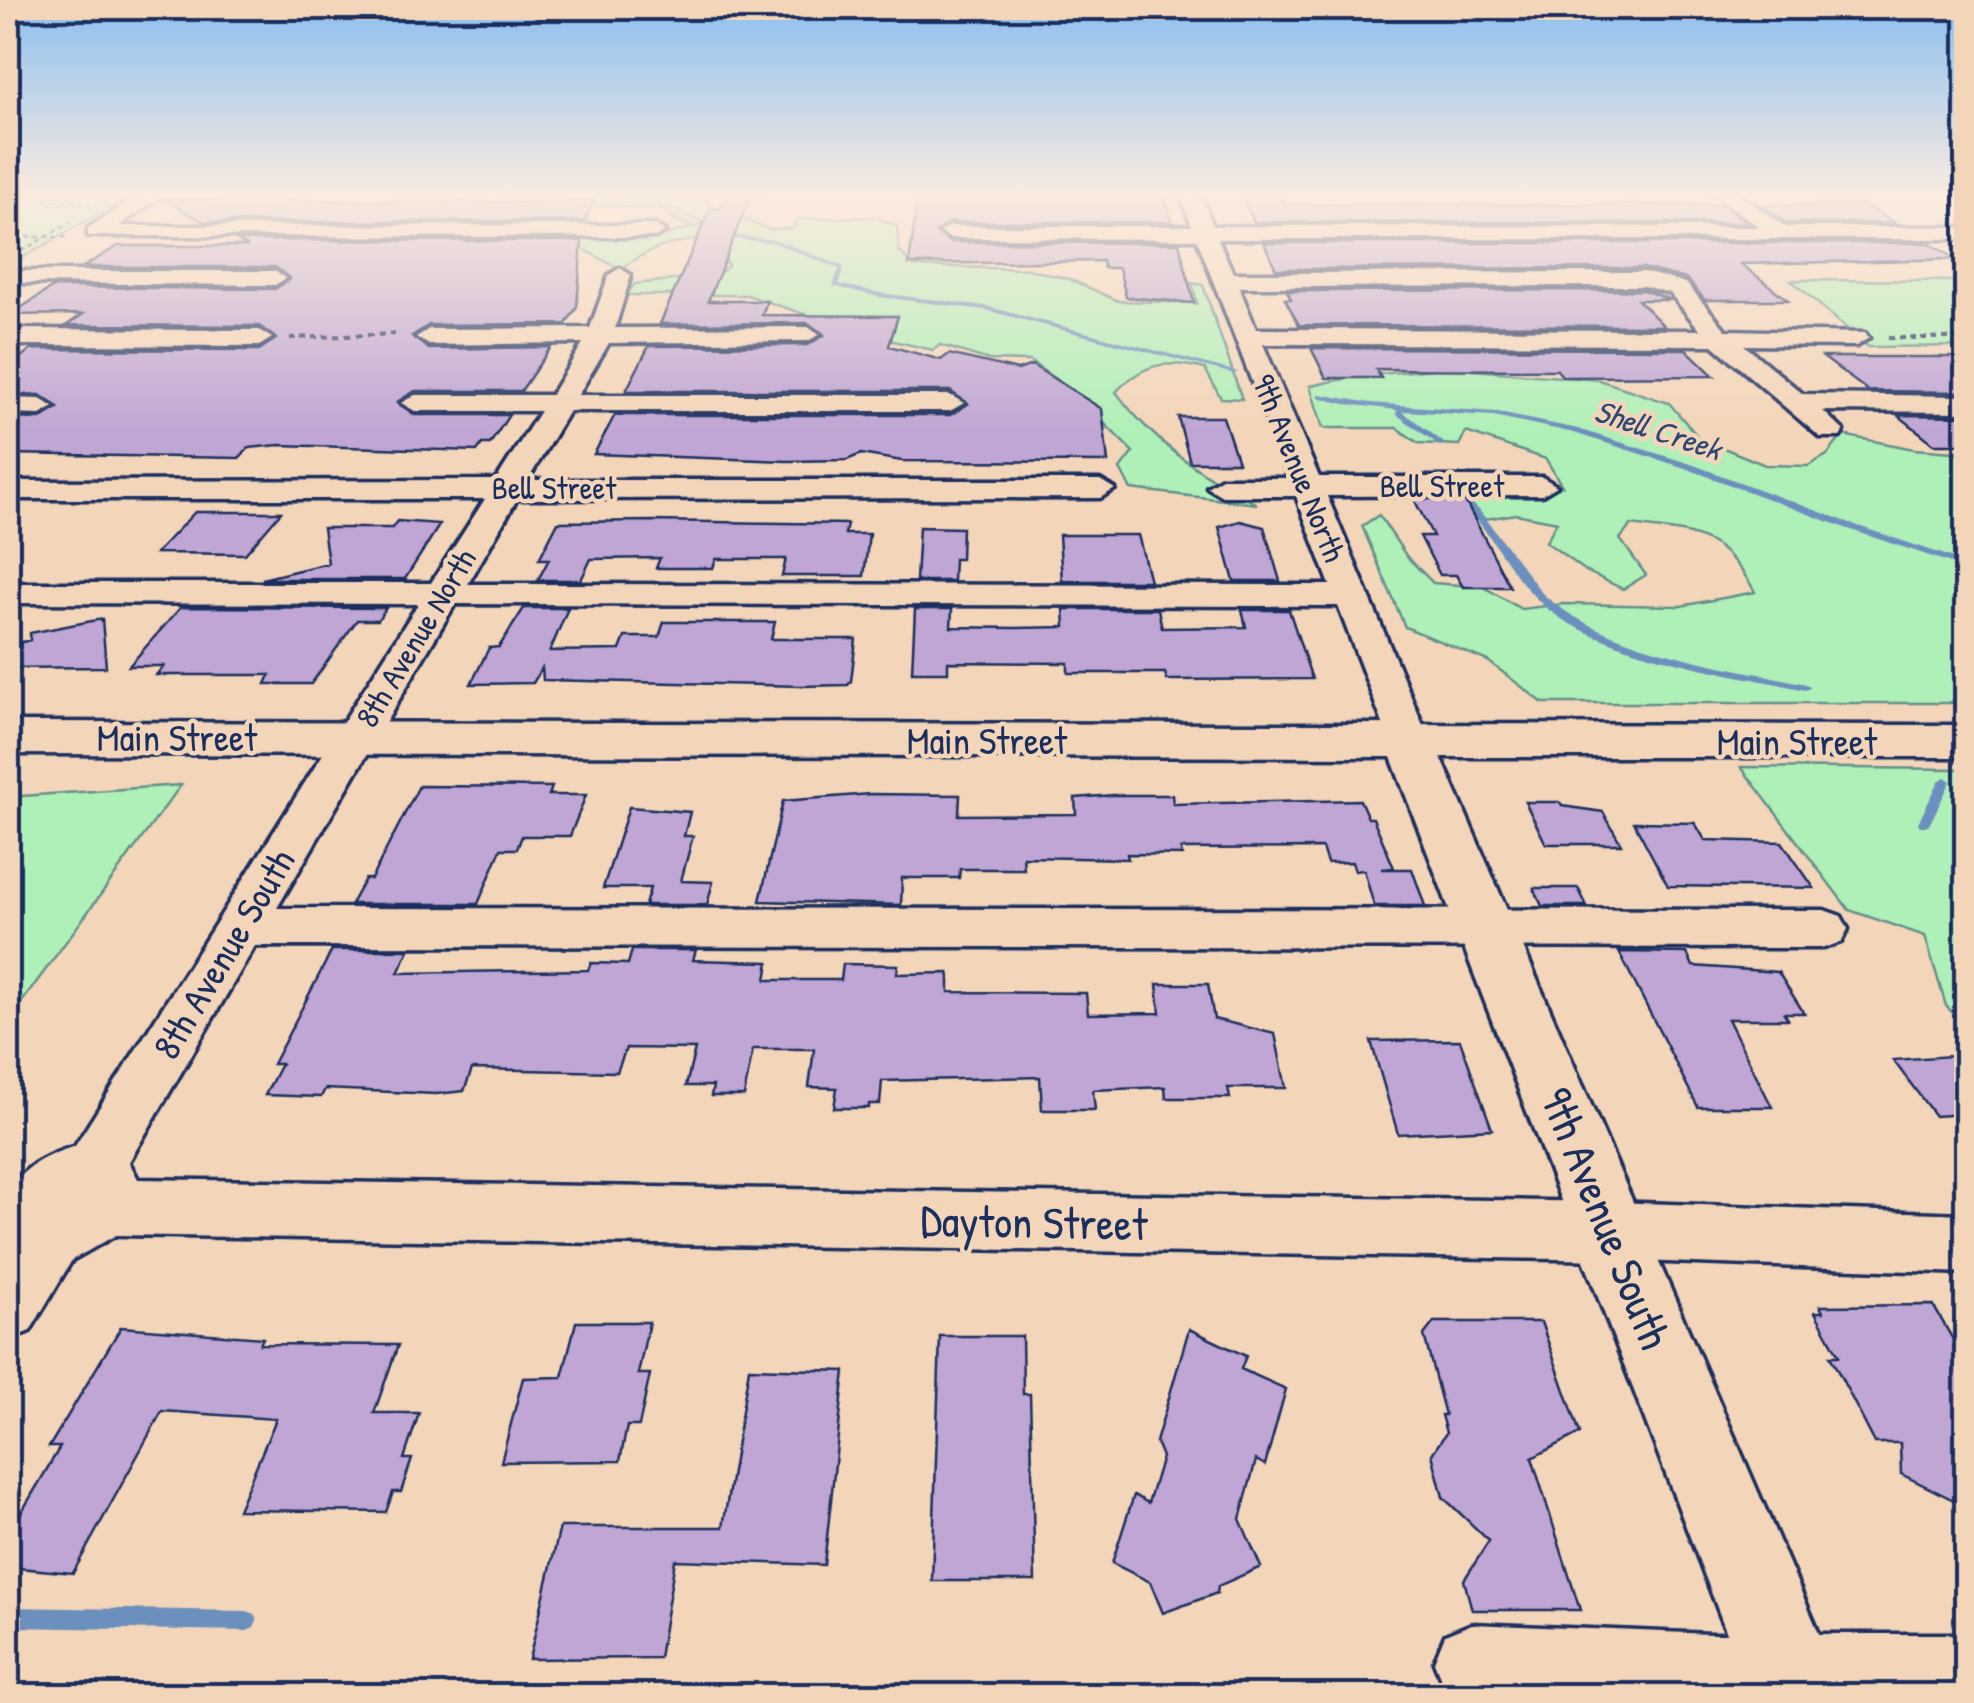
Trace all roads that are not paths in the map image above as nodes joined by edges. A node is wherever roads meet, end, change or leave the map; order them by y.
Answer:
1 (1223, 271) edge
2 (620, 276) dead end
3 (275, 278) dead end
4 (1226, 280) junction
5 (1466, 280) junction
6 (14, 282) edge
7 (808, 334) dead end
8 (1247, 336) junction
9 (1539, 336) junction
10 (1718, 336) junction
11 (8, 337) edge
12 (429, 337) road end
13 (258, 338) road end
14 (598, 338) junction
15 (1856, 338) road end
16 (1797, 402) junction
17 (415, 403) dead end
18 (950, 403) dead end
19 (1966, 404) edge
20 (558, 405) junction
21 (8, 406) edge
22 (40, 407) dead end
23 (1830, 431) dead end
24 (1305, 486) junction
25 (1542, 486) dead end
26 (1222, 487) dead end
27 (508, 488) junction
28 (1100, 489) dead end
29 (8, 490) edge
30 (444, 592) junction
31 (8, 593) edge
32 (1350, 596) junction
33 (8, 738) edge
34 (354, 738) junction
35 (1410, 742) junction
36 (1966, 742) edge
37 (239, 927) junction
38 (1824, 930) dead end
39 (1488, 932) junction
40 (57, 1206) edge
41 (1611, 1231) junction
42 (1966, 1244) edge
43 (8, 1309) edge
44 (1472, 1662) dead end
45 (1966, 1672) edge
46 (1794, 1683) edge

1 - 4 street, 9th Avenue North
2 - 14 street, 8th Avenue North
3 - 6 street
4 - 5 street
4 - 8 street, 9th Avenue North
5 - 9 street
5 - 10 street
7 - 14 street
8 - 9 street
8 - 24 street, 9th Avenue North
9 - 10 street
10 - 15 street
10 - 16 street
11 - 13 street
12 - 14 street
14 - 20 street, 8th Avenue North
16 - 19 street
16 - 23 street
17 - 20 street
18 - 20 street
20 - 27 street, 8th Avenue North
21 - 22 street
24 - 25 street, Bell Street
24 - 26 street, Bell Street
24 - 32 street, 9th Avenue North
27 - 28 street, Bell Street
27 - 29 street, Bell Street
27 - 30 street, 8th Avenue North
30 - 31 street
30 - 32 street
30 - 34 street, 8th Avenue North
32 - 35 street, 9th Avenue North
33 - 34 main road, Main Street
34 - 35 main road, Main Street
34 - 37 street, 8th Avenue South
35 - 36 main road, Main Street
35 - 39 main road, 9th Avenue South
37 - 39 street
37 - 40 street, 8th Avenue South
38 - 39 street
39 - 41 main road, 9th Avenue South
40 - 41 street, Dayton Street
40 - 43 street, 8th Avenue South
41 - 42 street, Dayton Street
41 - 46 main road, 9th Avenue South
44 - 46 street
45 - 46 street

